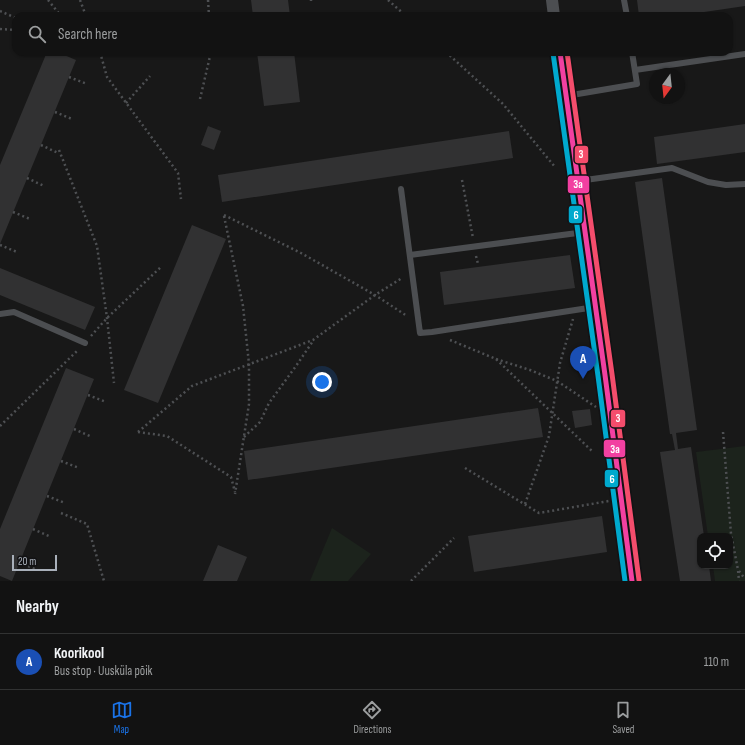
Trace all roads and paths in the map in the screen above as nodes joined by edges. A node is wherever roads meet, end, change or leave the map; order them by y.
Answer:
1 (48, 0) edge
2 (80, 0) edge
3 (208, 0) edge
4 (388, 0) edge
5 (552, 0) edge
6 (624, 0) edge
7 (0, 11) edge
8 (58, 12) edge
9 (84, 12) edge
10 (209, 12) edge
11 (402, 12) edge
12 (554, 12) edge
13 (626, 12) edge
14 (12, 16) edge
15 (0, 29) edge
16 (12, 30) edge
17 (745, 54) edge
18 (101, 56) edge
19 (210, 56) edge
20 (450, 56) edge
21 (561, 56) edge
22 (633, 56) edge
23 (731, 56) edge
24 (733, 56) edge
25 (635, 70) junction
26 (150, 76) dead end
27 (69, 77) dead end
28 (87, 84) dead end
29 (566, 96) junction
30 (200, 99) dead end
31 (126, 103) junction
32 (55, 112) dead end
33 (72, 119) dead end
34 (41, 145) dead end
35 (555, 168) dead end
36 (27, 178) dead end
37 (462, 180) dead end
38 (578, 181) junction
39 (745, 184) edge
40 (44, 186) dead end
41 (401, 189) dead end
42 (181, 200) dead end
43 (13, 212) dead end
44 (224, 216) dead end
45 (30, 219) dead end
46 (585, 232) junction
47 (0, 245) edge
48 (474, 247) junction
49 (17, 252) dead end
50 (410, 255) junction
51 (478, 264) dead end
52 (162, 266) dead end
53 (412, 271) junction
54 (595, 307) junction
55 (576, 310) junction
56 (0, 314) edge
57 (107, 318) junction
58 (313, 340) junction
59 (85, 343) junction
60 (496, 359) dead end
61 (249, 364) junction
62 (557, 381) junction
63 (114, 383) dead end
64 (88, 395) dead end
65 (106, 402) dead end
66 (610, 416) junction
67 (0, 426) edge
68 (74, 429) dead end
69 (723, 432) dead end
70 (92, 437) dead end
71 (244, 437) junction
72 (61, 461) dead end
73 (79, 468) dead end
74 (465, 468) dead end
75 (47, 496) dead end
76 (621, 499) junction
77 (65, 502) dead end
78 (525, 504) junction
79 (61, 513) dead end
80 (33, 529) dead end
81 (51, 536) dead end
82 (454, 538) dead end
83 (19, 562) dead end
84 (37, 570) dead end
85 (738, 570) junction
86 (745, 579) edge
87 (104, 581) edge
88 (411, 581) edge
89 (632, 581) edge
90 (739, 581) edge

1 - 8 path
2 - 9 path
3 - 10 path
4 - 11 path
5 - 12 street
6 - 13 lane
7 - 14 path
15 - 16 path
17 - 24 lane
18 - 31 path
19 - 30 path
20 - 35 path
21 - 29 street
22 - 25 lane
23 - 25 lane
25 - 29 lane
26 - 31 path
27 - 28 path
29 - 38 street
31 - 42 path
32 - 33 path
34 - 57 path
36 - 40 path
37 - 48 path
38 - 39 lane
38 - 46 street
41 - 50 lane
43 - 45 path
44 - 61 path
46 - 48 lane
46 - 54 street
47 - 49 path
48 - 50 lane
48 - 51 path
50 - 53 lane
52 - 57 path
53 - 55 lane
53 - 58 path
54 - 55 lane
54 - 66 street
55 - 62 path
56 - 59 lane
57 - 59 path
57 - 63 path
58 - 61 path
58 - 71 path
59 - 67 path
60 - 62 path
61 - 71 path
61 - 71 path
62 - 66 path
62 - 78 path
64 - 65 path
66 - 76 street
68 - 70 path
69 - 85 path
72 - 73 path
74 - 78 path
75 - 77 path
76 - 78 path
76 - 89 street
79 - 87 path
80 - 81 path
82 - 88 path
83 - 84 path
85 - 86 path
85 - 90 path

